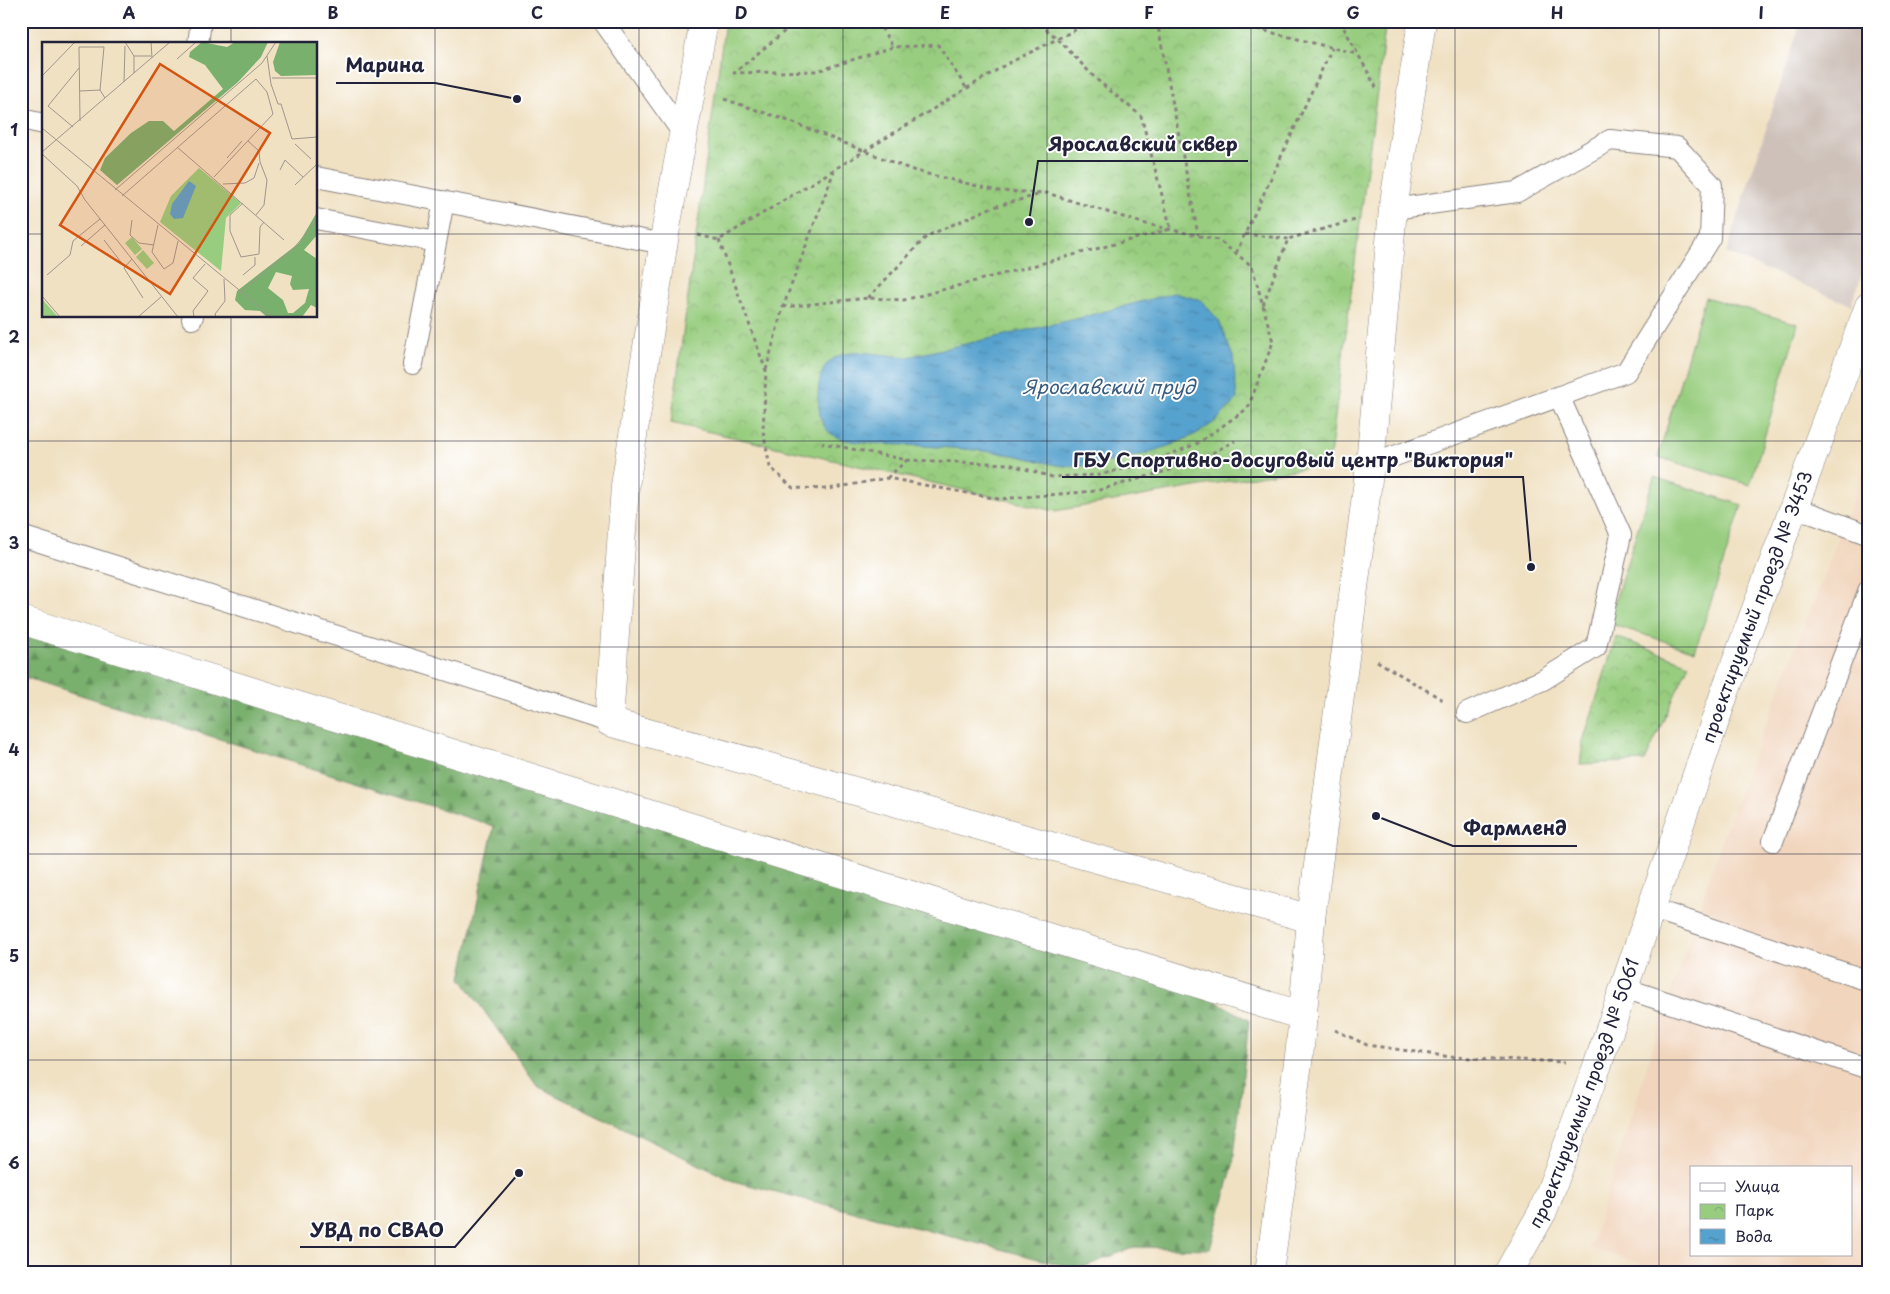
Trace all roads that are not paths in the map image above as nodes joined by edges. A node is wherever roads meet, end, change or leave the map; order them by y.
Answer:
1 (201, 21) edge
2 (603, 21) edge
3 (704, 21) edge
4 (1422, 21) edge
5 (198, 42) edge
6 (21, 120) edge
7 (42, 124) edge
8 (684, 135) junction
9 (318, 176) edge
10 (444, 201) junction
11 (1393, 209) junction
12 (318, 219) edge
13 (665, 236) junction
14 (436, 242) junction
15 (1869, 306) edge
16 (413, 364) dead end
17 (1560, 396) junction
18 (1370, 465) junction
19 (1794, 507) junction
20 (1869, 535) edge
21 (21, 536) edge
22 (1869, 589) edge
23 (21, 620) edge
24 (1466, 714) road end
25 (609, 722) junction
26 (1773, 841) dead end
27 (1650, 908) junction
28 (1311, 919) junction
29 (1869, 980) edge
30 (1624, 988) junction
31 (1303, 1016) junction
32 (1869, 1069) edge
33 (1269, 1273) edge
34 (1508, 1273) edge

1 - 5 lane
2 - 8 lane
3 - 8 street
4 - 11 street
6 - 7 lane
8 - 13 street
9 - 10 lane
10 - 13 lane
10 - 14 lane
11 - 17 lane
11 - 18 street
12 - 14 lane
13 - 25 street
14 - 16 lane
15 - 19 street, проектируемый проезд № 3453
17 - 18 lane
17 - 24 lane
18 - 28 street
19 - 20 lane
19 - 27 street, проектируемый проезд № 3453
21 - 25 lane
22 - 26 lane
23 - 31 street
25 - 28 street
27 - 29 lane
27 - 30 street, проектируемый проезд № 5061
28 - 31 street
30 - 32 lane
30 - 34 street, проектируемый проезд № 5061
31 - 33 street

